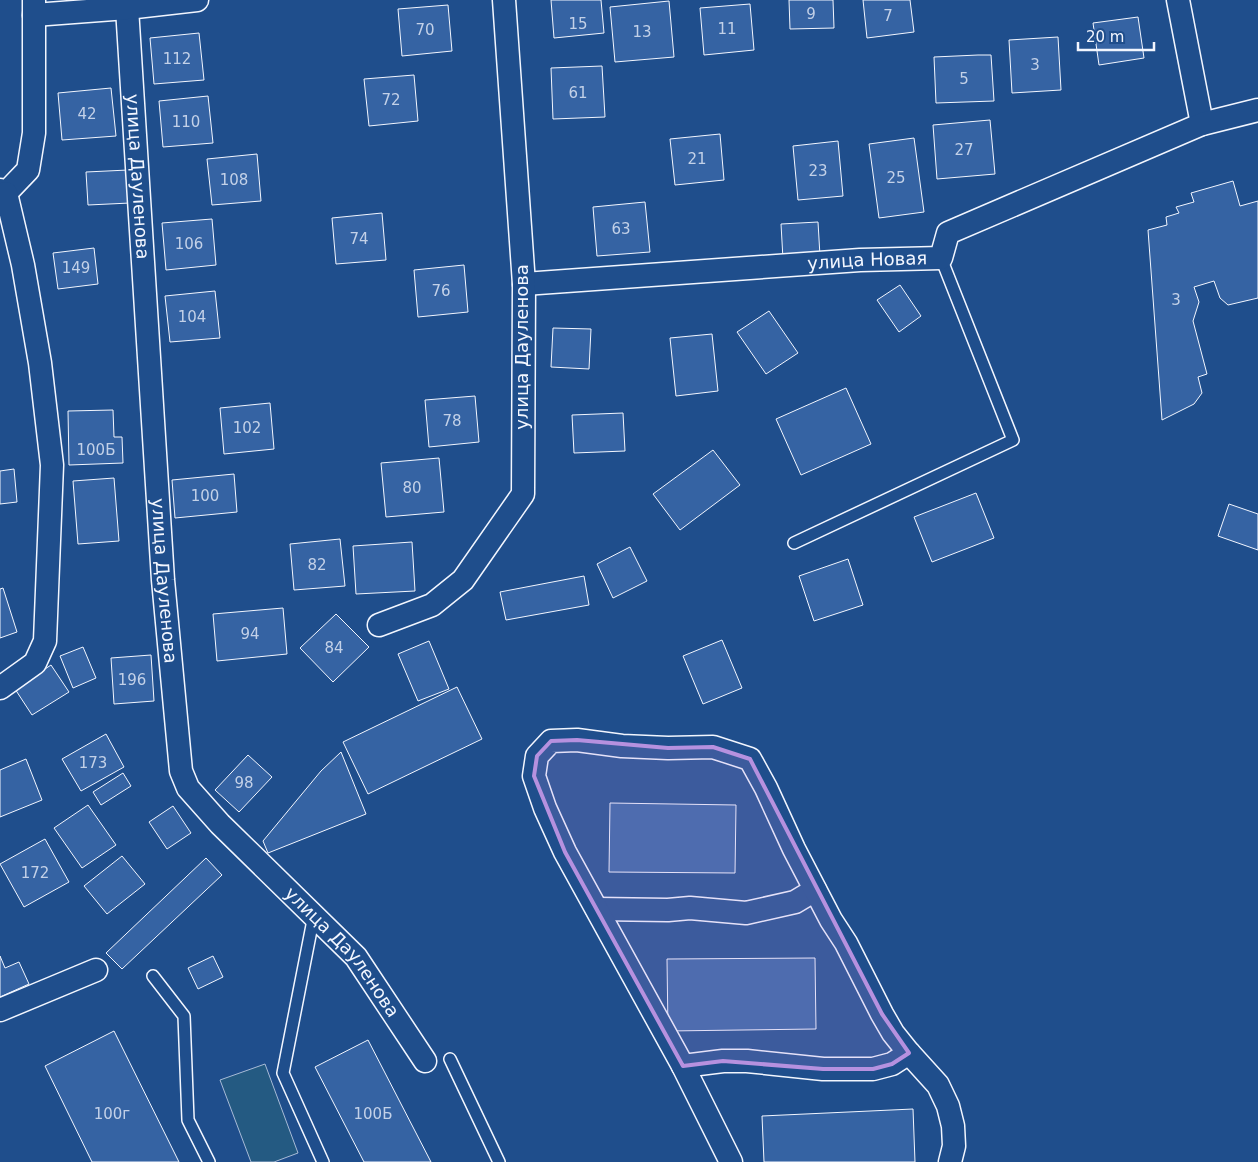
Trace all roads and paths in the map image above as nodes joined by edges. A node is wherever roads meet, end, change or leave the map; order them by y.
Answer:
1 (197, 0) edge
2 (504, 0) edge
3 (1178, 0) edge
4 (34, 7) edge
5 (127, 8) junction
6 (1258, 110) edge
7 (1202, 124) junction
8 (3, 192) edge
9 (941, 258) junction
10 (524, 284) junction
11 (794, 543) dead end
12 (378, 625) dead end
13 (0, 688) edge
14 (815, 890) junction
15 (597, 909) junction
16 (314, 915) junction
17 (96, 970) dead end
18 (153, 976) dead end
19 (0, 1010) edge
20 (909, 1053) junction
21 (450, 1059) dead end
22 (425, 1061) dead end
23 (683, 1066) junction
24 (209, 1162) edge
25 (323, 1162) edge
26 (498, 1162) edge
27 (731, 1162) edge
28 (950, 1162) edge

1 - 5 street
2 - 10 street, улица Дауленова
3 - 7 street
4 - 5 street
4 - 8 street
5 - 16 street, улица Дауленова
6 - 7 street, улица Новая
7 - 9 street, улица Новая
8 - 13 street
9 - 10 street, улица Новая
9 - 11 lane
10 - 12 street, улица Дауленова
14 - 15 street
14 - 15 street
14 - 20 street
15 - 23 street
16 - 22 street, улица Дауленова
16 - 25 lane
17 - 19 street
18 - 24 lane
20 - 23 street
20 - 28 street
21 - 26 lane
23 - 27 street

